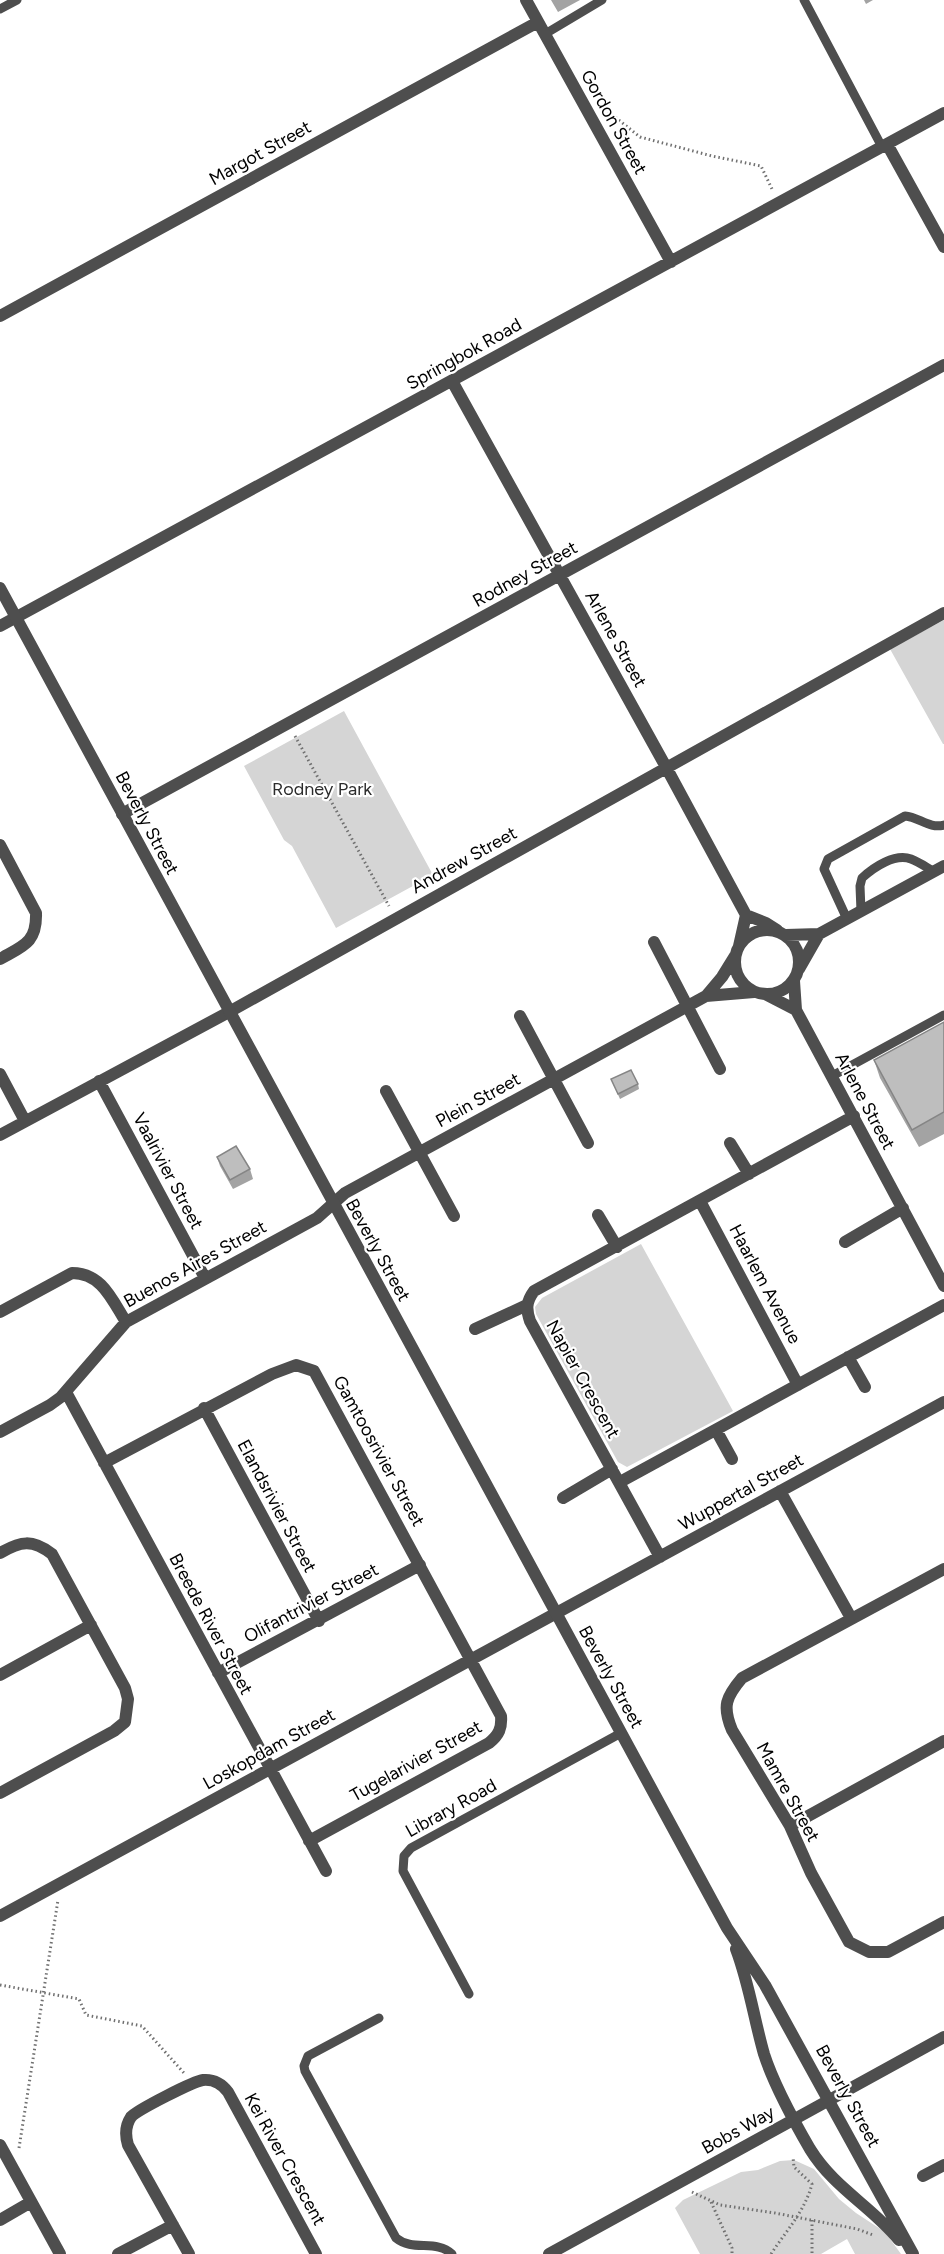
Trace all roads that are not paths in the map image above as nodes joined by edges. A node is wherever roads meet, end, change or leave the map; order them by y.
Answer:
1 (16, 0) edge
2 (526, 0) edge
3 (602, 0) edge
4 (804, 0) edge
5 (0, 9) edge
6 (538, 22) junction
7 (544, 34) junction
8 (944, 113) edge
9 (885, 146) junction
10 (944, 247) edge
11 (671, 262) junction
12 (0, 316) edge
13 (944, 365) edge
14 (452, 381) junction
15 (560, 576) junction
16 (0, 588) edge
17 (944, 613) edge
18 (16, 617) junction
19 (0, 626) edge
20 (666, 767) junction
21 (122, 814) junction
22 (944, 825) edge
23 (0, 845) edge
24 (939, 869) edge
25 (861, 911) junction
26 (746, 915) junction
27 (848, 919) junction
28 (782, 933) junction
29 (819, 934) junction
30 (654, 942) dead end
31 (737, 951) junction
32 (0, 959) edge
33 (796, 976) junction
34 (759, 993) junction
35 (706, 996) junction
36 (687, 1006) junction
37 (796, 1010) junction
38 (229, 1012) junction
39 (944, 1015) edge
40 (520, 1016) dead end
41 (720, 1070) dead end
42 (0, 1074) edge
43 (832, 1076) junction
44 (554, 1079) junction
45 (99, 1081) junction
46 (386, 1091) dead end
47 (854, 1116) junction
48 (25, 1121) junction
49 (0, 1135) edge
50 (588, 1143) dead end
51 (730, 1143) dead end
52 (420, 1152) junction
53 (749, 1174) junction
54 (700, 1201) junction
55 (333, 1204) junction
56 (903, 1208) junction
57 (598, 1215) dead end
58 (454, 1216) dead end
59 (845, 1242) dead end
60 (617, 1247) junction
61 (205, 1278) junction
62 (944, 1286) edge
63 (527, 1305) junction
64 (944, 1305) edge
65 (0, 1312) edge
66 (126, 1322) junction
67 (475, 1329) dead end
68 (848, 1357) junction
69 (798, 1385) junction
70 (865, 1387) dead end
71 (66, 1392) junction
72 (944, 1402) edge
73 (204, 1408) junction
74 (716, 1430) junction
75 (0, 1432) edge
76 (732, 1459) dead end
77 (104, 1463) junction
78 (612, 1469) junction
79 (620, 1482) junction
80 (780, 1491) junction
81 (563, 1498) dead end
82 (0, 1553) edge
83 (660, 1557) junction
84 (420, 1565) junction
85 (944, 1569) edge
86 (556, 1613) junction
87 (851, 1618) junction
88 (319, 1621) junction
89 (91, 1625) junction
90 (472, 1659) junction
91 (218, 1673) junction
92 (0, 1675) edge
93 (621, 1733) junction
94 (944, 1740) edge
95 (270, 1769) junction
96 (0, 1793) edge
97 (790, 1826) junction
98 (309, 1840) junction
99 (326, 1871) dead end
100 (0, 1916) edge
101 (944, 1922) edge
102 (728, 1928) junction
103 (469, 1994) dead end
104 (379, 2018) dead end
105 (944, 2037) edge
106 (830, 2100) junction
107 (795, 2119) junction
108 (0, 2145) edge
109 (944, 2165) edge
110 (923, 2176) dead end
111 (31, 2202) junction
112 (0, 2220) edge
113 (173, 2225) junction
114 (60, 2254) edge
115 (118, 2254) edge
116 (189, 2254) edge
117 (316, 2254) edge
118 (452, 2254) edge
119 (549, 2254) edge
120 (911, 2254) edge

1 - 5 lane
2 - 6 street, Gordon Street
3 - 7 lane
4 - 9 lane
6 - 7 street, Gordon Street
6 - 12 street, Margot Street
7 - 11 street, Gordon Street
8 - 9 street, Springbok Road
9 - 10 street
9 - 11 street, Springbok Road
11 - 14 street, Springbok Road
13 - 15 street, Rodney Street
14 - 15 street, Arlene Street
14 - 18 street, Springbok Road
15 - 20 street, Arlene Street
15 - 21 street, Rodney Street
16 - 18 street, Beverly Street
17 - 20 street, Andrew Street
18 - 19 street, Springbok Road
18 - 21 street, Beverly Street
20 - 26 street, Arlene Street
20 - 38 street, Andrew Street
21 - 38 street, Beverly Street
22 - 27 lane
23 - 32 street
24 - 25 street
24 - 25 lane
25 - 27 street
26 - 28 street
26 - 31 street
27 - 29 street
28 - 29 street
28 - 31 street
28 - 33 street
29 - 33 street
30 - 36 street
31 - 34 street
31 - 35 street, Plein Street
33 - 34 street
33 - 37 street, Arlene Street
34 - 35 street, Plein Street
34 - 37 street
35 - 36 street, Plein Street
36 - 41 street
36 - 44 street, Plein Street
37 - 43 street, Arlene Street
38 - 45 street, Andrew Street
38 - 55 street, Beverly Street
39 - 43 lane
40 - 44 street
42 - 48 street
43 - 47 street, Arlene Street
44 - 50 street
44 - 52 street, Plein Street
45 - 48 street, Andrew Street
45 - 61 street, Vaalrivier Street
46 - 52 street
47 - 53 street, Napier Crescent
47 - 56 street, Arlene Street
48 - 49 street, Andrew Street
51 - 53 street
52 - 55 street, Plein Street
52 - 58 street
53 - 54 street, Napier Crescent
54 - 60 street, Napier Crescent
54 - 69 street, Haarlem Avenue
55 - 61 street, Buenos Aires Street
55 - 86 street, Beverly Street
56 - 59 street
56 - 62 street, Arlene Street
57 - 60 street
60 - 63 street, Napier Crescent
61 - 66 street, Buenos Aires Street
63 - 67 street, Napier Crescent
63 - 78 street, Napier Crescent
64 - 68 street
65 - 66 street
66 - 71 street, Buenos Aires Street
68 - 69 street
68 - 70 street
69 - 74 street
71 - 75 street, Buenos Aires Street
71 - 77 street, Breede River Street
72 - 80 street, Wuppertal Street
73 - 77 street, Gamtoosrivier Street
73 - 84 street, Gamtoosrivier Street
73 - 88 street, Elandsrivier Street
74 - 76 street
74 - 79 street
77 - 91 street, Breede River Street
78 - 79 street, Napier Crescent
78 - 81 street
79 - 83 street, Napier Crescent
80 - 83 street, Wuppertal Street
80 - 87 street
82 - 89 street
83 - 86 street, Wuppertal Street
84 - 88 street, Olifantrivier Street
84 - 90 street, Gamtoosrivier Street
85 - 87 street, Mamre Street
86 - 90 street, Loskopdam Street
86 - 93 street, Beverly Street
87 - 97 street, Mamre Street
88 - 91 street, Olifantrivier Street
89 - 92 street
89 - 96 street
90 - 95 street, Loskopdam Street
90 - 98 street, Tugelarivier Street
91 - 95 street, Breede River Street
93 - 102 street, Beverly Street
93 - 103 lane, Library Road
94 - 97 street
95 - 98 street, Breede River Street
95 - 100 street, Loskopdam Street
97 - 101 street, Mamre Street
98 - 99 street, Breede River Street
102 - 106 street, Beverly Street
102 - 107 street, Beverly Street
104 - 118 lane
105 - 106 street, Bobs Way
106 - 107 street, Bobs Way
106 - 120 street, Beverly Street
107 - 119 street, Bobs Way
107 - 120 street, Beverly Street
108 - 111 street
109 - 110 street
111 - 112 street
111 - 114 street
113 - 115 street
113 - 116 street
113 - 117 street, Kei River Crescent

